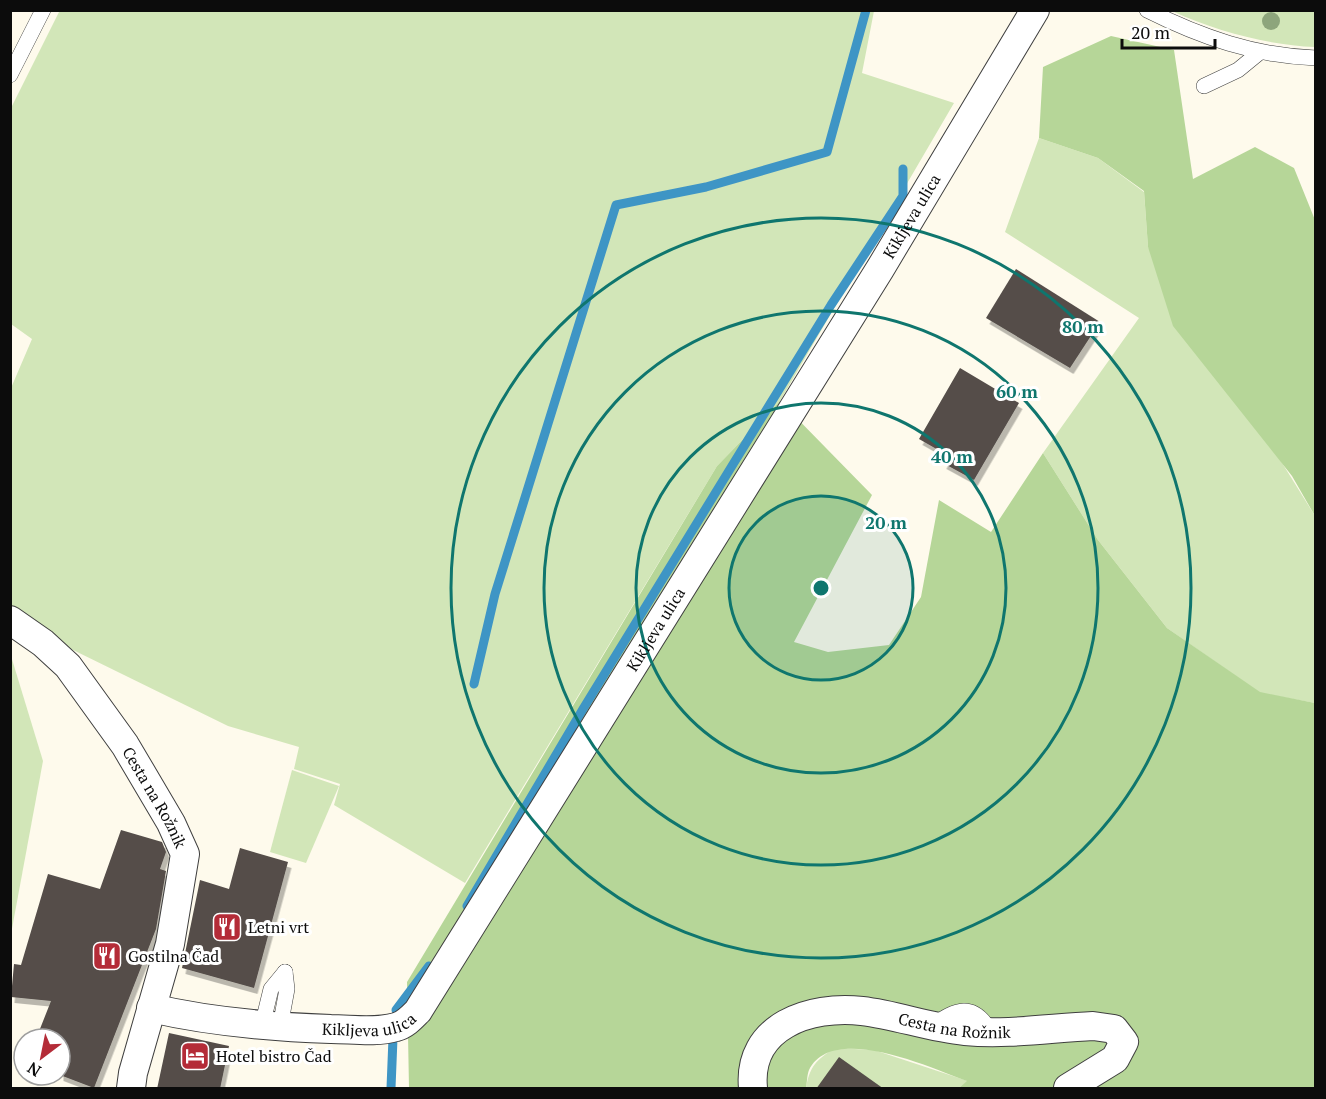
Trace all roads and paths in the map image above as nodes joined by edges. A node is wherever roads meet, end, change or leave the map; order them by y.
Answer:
1 (43, 10) edge
2 (1035, 10) edge
3 (1147, 10) edge
4 (1260, 52) junction
5 (1316, 58) edge
6 (10, 75) edge
7 (1204, 86) dead end
8 (10, 620) edge
9 (151, 1008) junction
10 (131, 1089) edge
11 (753, 1089) edge
12 (1068, 1089) edge

1 - 6 lane
2 - 9 street, Kikljeva ulica
3 - 4 lane
4 - 5 lane
4 - 7 lane
8 - 9 street, Cesta na Rožnik
9 - 10 street, Cesta na Rožnik
11 - 12 street, Cesta na Rožnik

